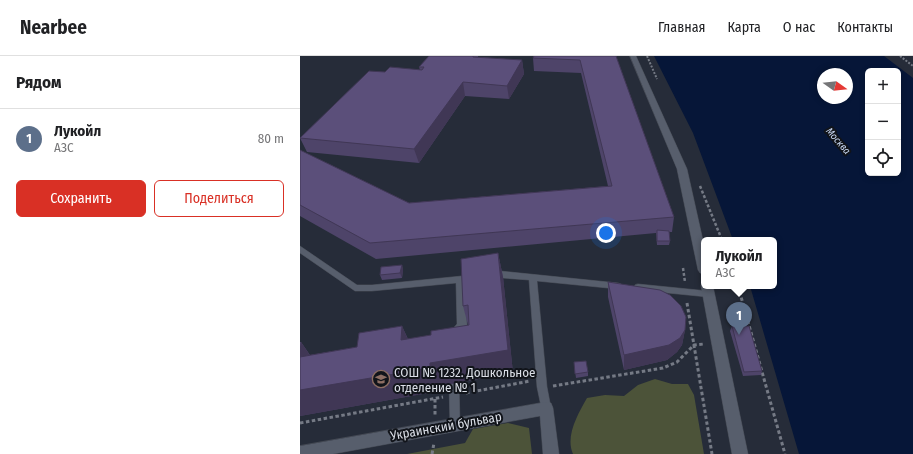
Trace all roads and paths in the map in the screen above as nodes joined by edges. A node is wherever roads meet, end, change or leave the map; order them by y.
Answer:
1 (633, 56) edge
2 (900, 56) edge
3 (913, 66) edge
4 (300, 248) edge
5 (701, 256) edge
6 (533, 277) junction
7 (460, 280) junction
8 (739, 289) edge
9 (707, 290) edge
10 (686, 292) junction
11 (451, 336) edge
12 (718, 342) junction
13 (694, 345) junction
14 (454, 383) dead end
15 (542, 383) junction
16 (454, 395) junction
17 (546, 408) junction
18 (300, 423) edge
19 (455, 425) junction
20 (300, 453) edge
21 (551, 454) edge
22 (712, 454) edge
23 (740, 454) edge
24 (785, 454) edge

1 - 5 street
2 - 3 path
4 - 7 lane
6 - 7 lane
6 - 10 lane
6 - 15 lane
7 - 11 lane
8 - 24 path
9 - 10 lane
9 - 12 street
10 - 13 path
12 - 13 path
12 - 23 street
13 - 15 path
13 - 22 path
14 - 16 lane
15 - 16 path
15 - 17 lane
16 - 18 path
16 - 19 lane
17 - 19 street, Украинский бульвар
17 - 21 street
19 - 20 street, Украинский бульвар

